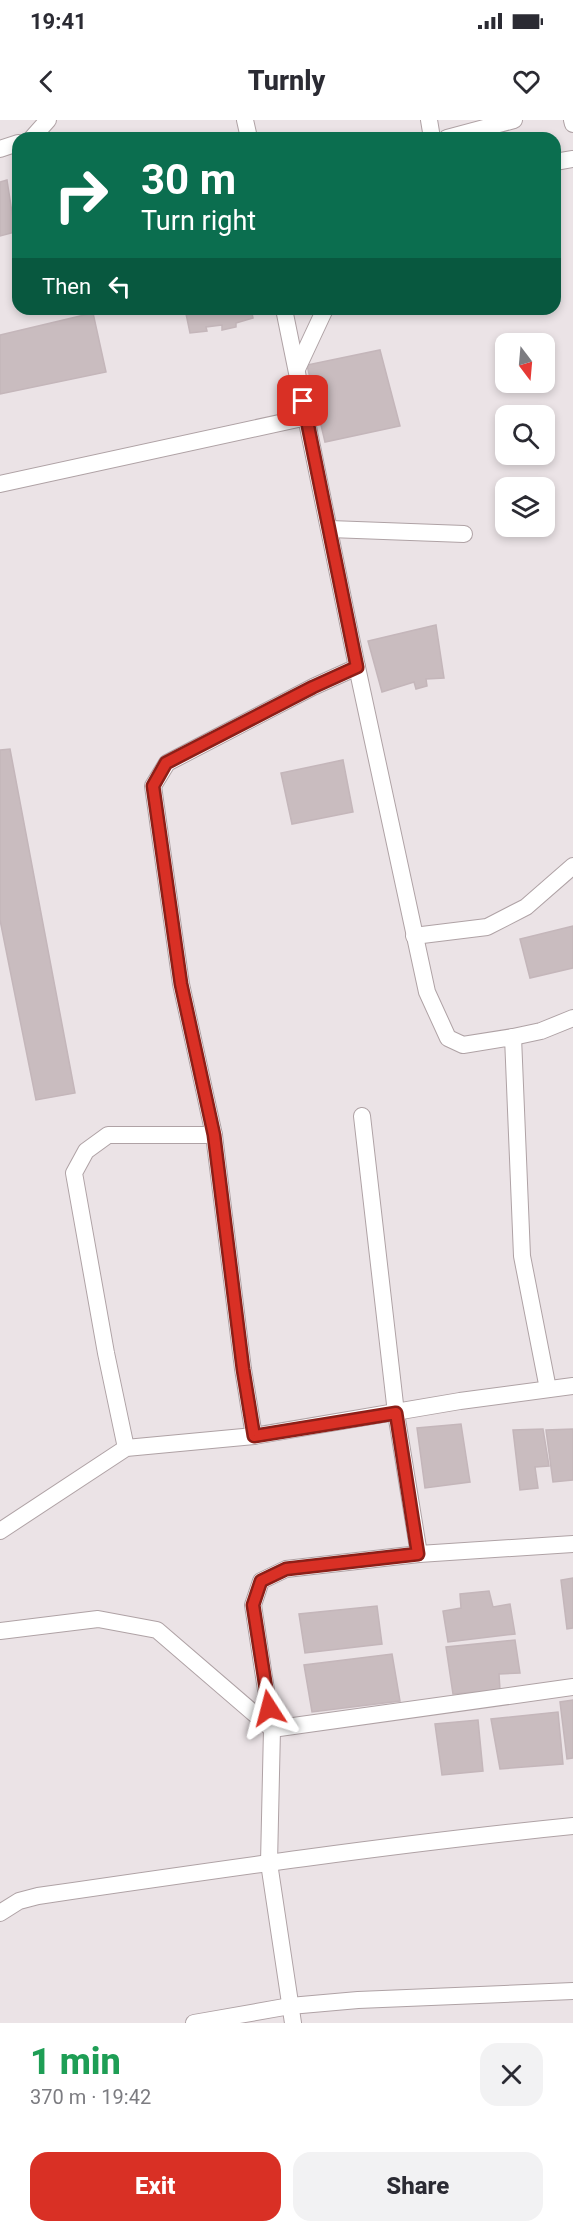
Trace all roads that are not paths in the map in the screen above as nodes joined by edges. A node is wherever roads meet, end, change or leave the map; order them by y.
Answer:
1 (48, 120) edge
2 (514, 120) edge
3 (37, 132) edge
4 (469, 132) edge
5 (285, 315) edge
6 (322, 315) edge
7 (297, 369) junction
8 (307, 417) junction
9 (0, 484) edge
10 (330, 529) junction
11 (464, 534) dead end
12 (357, 667) junction
13 (573, 866) edge
14 (414, 936) junction
15 (573, 1018) edge
16 (513, 1037) junction
17 (362, 1116) dead end
18 (214, 1135) junction
19 (573, 1386) edge
20 (548, 1389) junction
21 (396, 1413) junction
22 (254, 1436) junction
23 (126, 1448) junction
24 (0, 1531) edge
25 (573, 1544) edge
26 (418, 1554) junction
27 (0, 1631) edge
28 (573, 1687) edge
29 (272, 1728) junction
30 (573, 1826) edge
31 (269, 1863) junction
32 (0, 1913) edge
33 (573, 1992) edge
34 (290, 2006) junction
35 (195, 2023) edge
36 (293, 2023) edge

1 - 3 street
2 - 4 street
5 - 7 street
6 - 7 street
7 - 8 street
8 - 9 street
8 - 10 street
10 - 11 street
10 - 12 street
12 - 14 street
12 - 18 street
13 - 14 street
14 - 16 street
15 - 16 street
16 - 20 street
17 - 21 street
18 - 22 street
18 - 23 street
19 - 20 street
20 - 21 street
21 - 22 street
21 - 26 street
22 - 23 street
23 - 24 street
25 - 26 street
26 - 29 street
27 - 29 street
28 - 29 street
29 - 31 street
30 - 31 street
31 - 32 street
31 - 34 street
33 - 34 street
34 - 35 street
34 - 36 street

